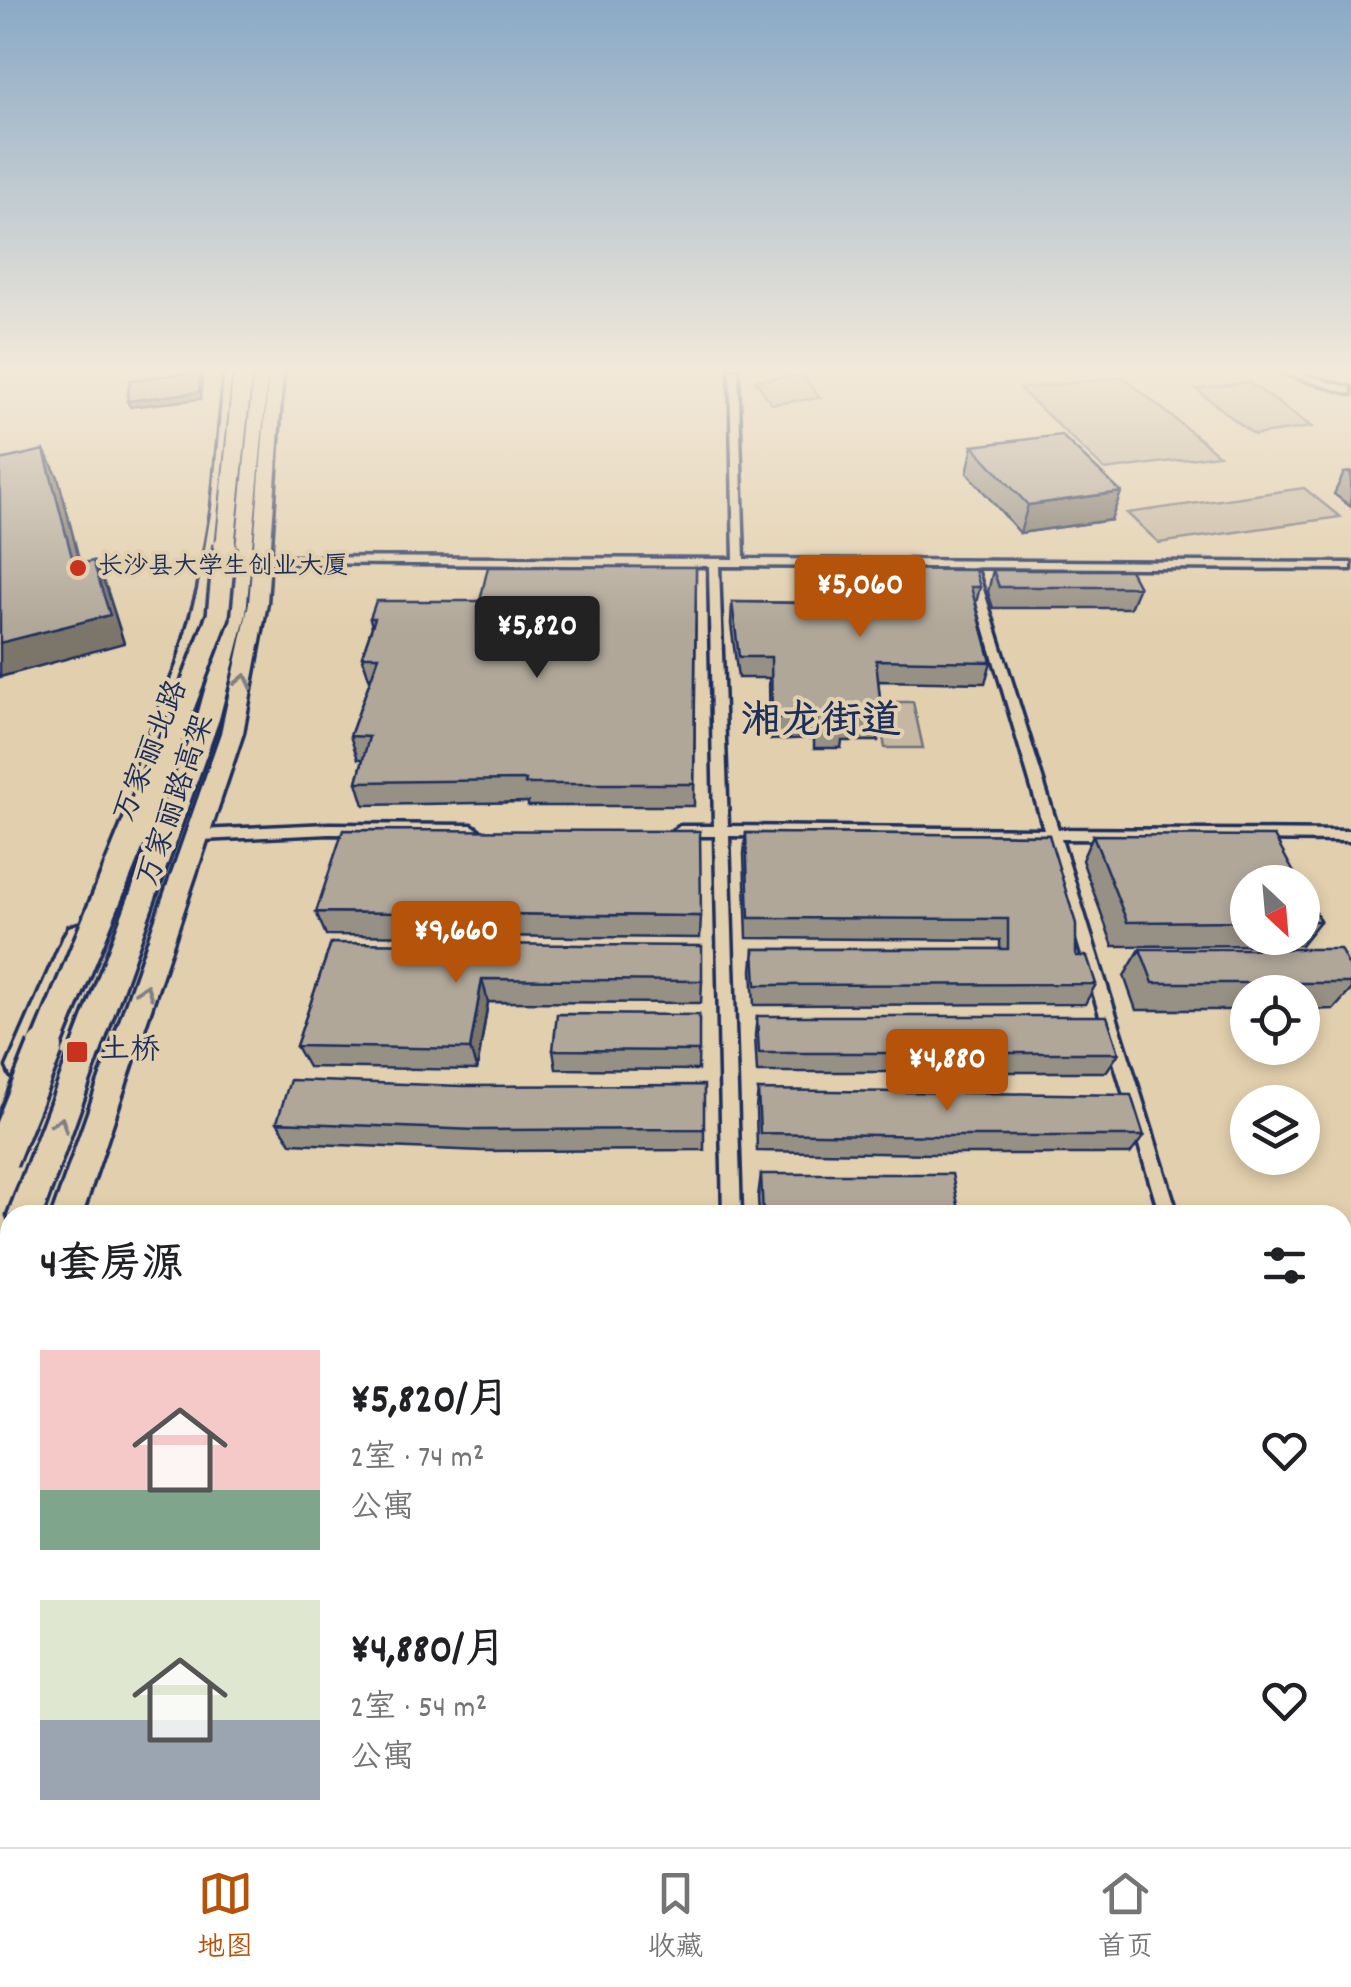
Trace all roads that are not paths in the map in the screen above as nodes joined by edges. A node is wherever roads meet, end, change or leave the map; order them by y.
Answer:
1 (224, 455) edge
2 (235, 455) edge
3 (252, 455) edge
4 (270, 455) edge
5 (736, 455) edge
6 (263, 560) junction
7 (714, 564) junction
8 (739, 564) junction
9 (970, 564) junction
10 (1345, 566) edge
11 (1351, 582) edge
12 (486, 830) edge
13 (662, 831) edge
14 (721, 832) junction
15 (1052, 834) junction
16 (200, 835) junction
17 (1351, 836) edge
18 (0, 1116) edge
19 (0, 1160) edge
20 (30, 1205) edge
21 (70, 1205) edge
22 (732, 1205) edge
23 (1165, 1205) edge

1 - 18 main road, 万家丽北路
2 - 19 highway, 万家丽路高架, bridge
20 -> 3 highway, 万家丽路高架
4 - 6 main road, 万家丽北路
5 - 8 street
6 - 7 street
16 -> 6 main road, 万家丽北路
7 - 8 street
7 - 14 street
8 - 9 street
9 - 10 street
9 - 15 street
10 - 11 street
12 - 16 street
13 - 14 street
14 - 15 street
14 - 22 street
15 - 17 street
15 - 23 street
21 -> 16 main road, 万家丽北路

